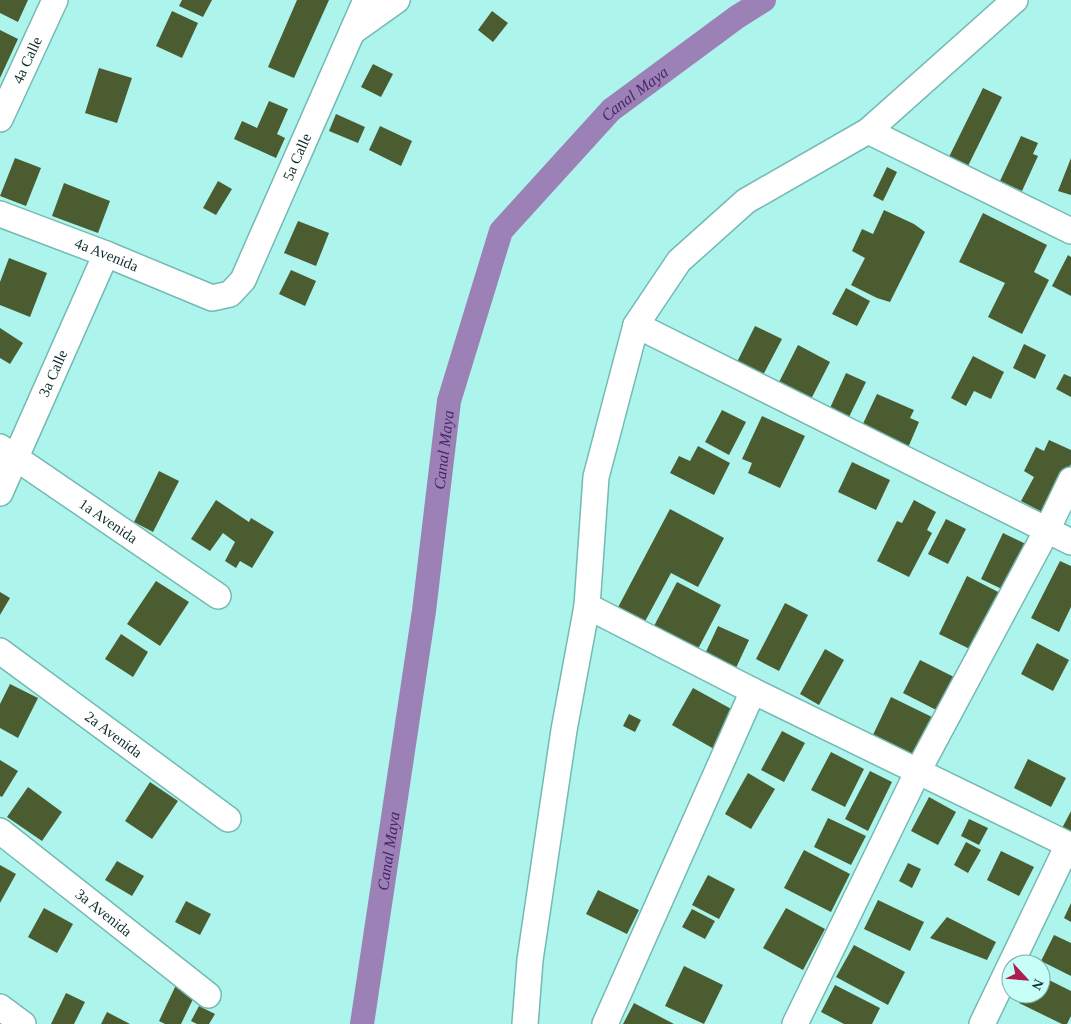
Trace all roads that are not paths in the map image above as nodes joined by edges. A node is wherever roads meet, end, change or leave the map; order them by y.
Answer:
1 (55, 0) edge
2 (366, 0) edge
3 (397, 0) edge
4 (1015, 0) edge
5 (352, 32) junction
6 (0, 119) edge
7 (868, 131) junction
8 (0, 214) edge
9 (1071, 231) edge
10 (106, 254) junction
11 (212, 298) joint
12 (636, 325) junction
13 (8, 452) edge
14 (1071, 480) edge
15 (0, 493) edge
16 (1047, 530) junction
17 (1071, 542) edge
18 (218, 596) dead end
19 (587, 606) junction
20 (0, 651) edge
21 (753, 691) junction
22 (918, 771) junction
23 (228, 819) dead end
24 (0, 830) edge
25 (1070, 845) edge
26 (208, 995) dead end
27 (0, 1007) edge
28 (23, 1024) edge
29 (524, 1024) edge
30 (606, 1024) edge
31 (795, 1024) edge
32 (982, 1024) edge

1 - 6 street, 4a Calle
2 - 5 street, 5a Calle
3 - 5 street
4 - 7 street
5 - 11 street, 5a Calle
7 - 9 street
7 - 12 street
8 - 10 street, 4a Avenida
10 - 11 street, 4a Avenida
10 - 13 street, 3a Calle
12 - 16 street
12 - 19 street
13 - 15 street, 3a Calle
13 - 18 street, 1a Avenida
14 - 16 street
16 - 17 street
16 - 22 street
19 - 21 street
19 - 29 street
20 - 23 street, 2a Avenida
21 - 22 street
21 - 30 street
22 - 25 street
22 - 31 street
24 - 26 street, 3a Avenida
25 - 32 street
27 - 28 street

